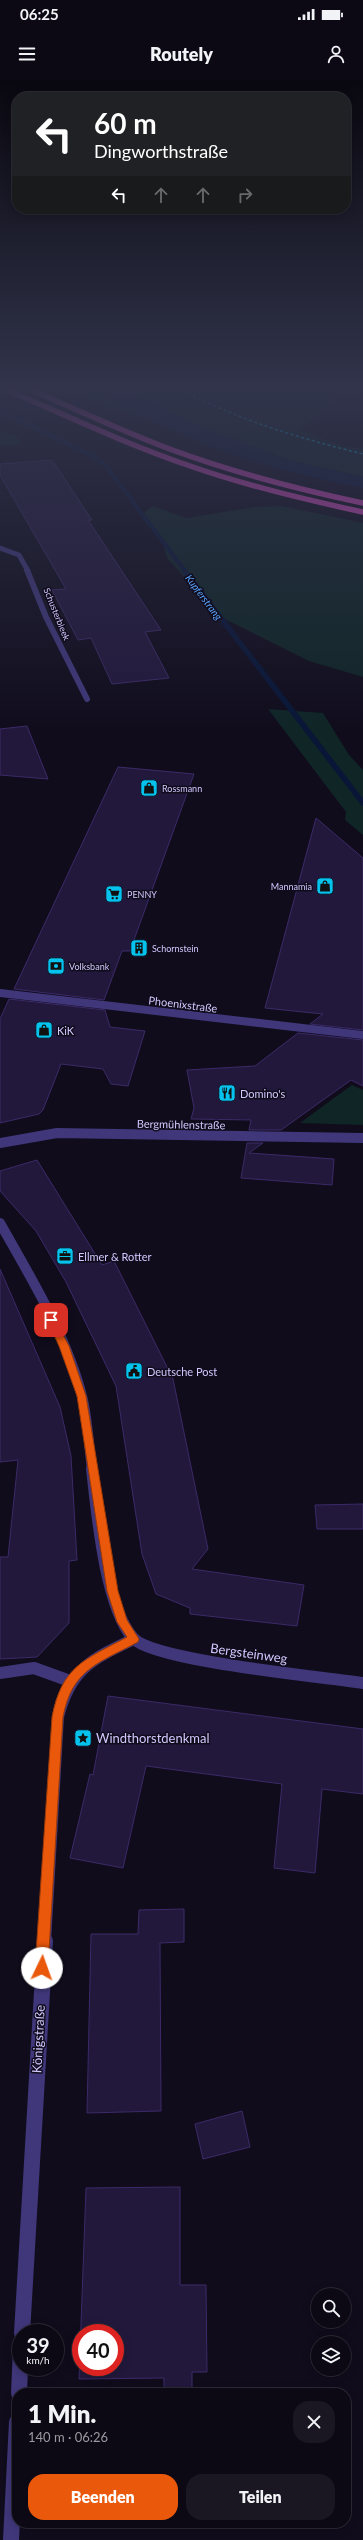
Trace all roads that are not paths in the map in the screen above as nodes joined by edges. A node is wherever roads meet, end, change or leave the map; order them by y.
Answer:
1 (320, 503) edge
2 (363, 512) edge
3 (0, 548) edge
4 (87, 700) dead end
5 (0, 993) edge
6 (363, 1035) edge
7 (363, 1138) edge
8 (0, 1143) edge
9 (0, 1222) edge
10 (134, 1639) junction
11 (0, 1673) edge
12 (70, 1681) junction
13 (363, 1684) edge
14 (23, 2324) edge
15 (20, 2376) edge
16 (19, 2388) edge
17 (12, 2520) edge
18 (11, 2540) edge

1 - 2 highway
3 - 4 street, Schusterbleek
5 - 6 street, Phoenixstraße
7 - 8 street, Bergmühlenstraße
9 - 10 street
10 - 12 street, Königstraße
10 - 13 street, Bergsteinweg
11 - 12 street
12 - 14 street, Königstraße
15 - 16 street
17 - 18 street

